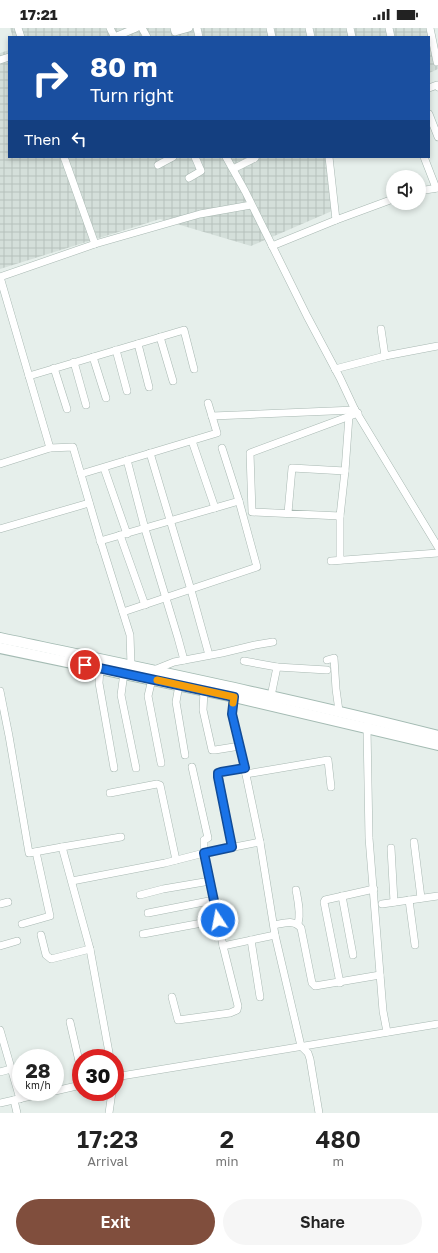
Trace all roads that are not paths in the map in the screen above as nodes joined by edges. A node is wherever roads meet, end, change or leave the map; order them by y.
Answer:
1 (110, 28) edge
2 (136, 28) edge
3 (189, 28) edge
4 (430, 28) edge
5 (175, 32) edge
6 (437, 62) dead end
7 (430, 117) edge
8 (438, 137) edge
9 (64, 158) edge
10 (171, 158) edge
11 (195, 158) edge
12 (227, 158) edge
13 (253, 158) edge
14 (330, 158) edge
15 (424, 158) edge
16 (158, 165) dead end
17 (233, 169) junction
18 (189, 178) dead end
19 (437, 188) edge
20 (426, 190) edge
21 (386, 202) edge
22 (252, 205) junction
23 (336, 220) junction
24 (95, 244) junction
25 (272, 246) junction
26 (381, 329) dead end
27 (160, 337) junction
28 (138, 344) junction
29 (438, 346) edge
30 (116, 350) junction
31 (385, 356) junction
32 (93, 357) junction
33 (74, 362) junction
34 (54, 368) junction
35 (194, 369) dead end
36 (335, 369) junction
37 (29, 376) junction
38 (173, 381) dead end
39 (149, 387) dead end
40 (126, 391) dead end
41 (106, 398) dead end
42 (208, 403) dead end
43 (86, 405) dead end
44 (67, 409) dead end
45 (356, 411) junction
46 (212, 416) junction
47 (350, 416) junction
48 (192, 440) junction
49 (50, 448) junction
50 (222, 448) dead end
51 (150, 453) junction
52 (127, 460) junction
53 (0, 464) edge
54 (104, 468) junction
55 (345, 471) junction
56 (81, 474) junction
57 (239, 501) junction
58 (89, 503) junction
59 (215, 508) junction
60 (288, 513) junction
61 (340, 516) junction
62 (170, 522) junction
63 (0, 529) edge
64 (145, 529) junction
65 (124, 534) junction
66 (100, 541) junction
67 (438, 547) edge
68 (438, 553) edge
69 (340, 560) junction
70 (331, 561) dead end
71 (191, 590) junction
72 (166, 598) junction
73 (145, 605) junction
74 (123, 612) junction
75 (0, 638) edge
76 (273, 642) dead end
77 (0, 648) edge
78 (209, 656) junction
79 (184, 660) junction
80 (327, 660) dead end
81 (244, 661) dead end
82 (277, 667) junction
83 (100, 668) junction
84 (128, 669) junction
85 (327, 670) dead end
86 (153, 674) junction
87 (179, 686) junction
88 (204, 690) junction
89 (0, 691) edge
90 (235, 693) junction
91 (271, 696) junction
92 (2, 707) edge
93 (339, 711) junction
94 (369, 723) junction
95 (438, 736) edge
96 (438, 745) edge
97 (240, 746) junction
98 (185, 755) dead end
99 (161, 763) dead end
100 (192, 767) dead end
101 (114, 768) dead end
102 (136, 768) dead end
103 (245, 771) junction
104 (332, 787) dead end
105 (110, 793) dead end
106 (121, 837) dead end
107 (260, 842) junction
108 (414, 842) dead end
109 (62, 847) junction
110 (232, 847) junction
111 (391, 848) dead end
112 (36, 852) junction
113 (204, 853) junction
114 (176, 860) junction
115 (72, 881) junction
116 (210, 881) junction
117 (374, 889) junction
118 (296, 890) dead end
119 (140, 895) dead end
120 (342, 896) junction
121 (438, 896) edge
122 (421, 898) junction
123 (214, 900) junction
124 (409, 900) junction
125 (8, 902) dead end
126 (394, 902) junction
127 (0, 904) edge
128 (382, 904) dead end
129 (148, 913) dead end
130 (218, 920) junction
131 (22, 924) dead end
132 (298, 924) junction
133 (274, 925) junction
134 (143, 934) dead end
135 (41, 935) dead end
136 (275, 935) junction
137 (251, 940) junction
138 (17, 941) dead end
139 (415, 945) dead end
140 (0, 946) edge
141 (223, 946) junction
142 (90, 949) junction
143 (353, 955) dead end
144 (380, 976) junction
145 (340, 983) junction
146 (172, 997) dead end
147 (260, 997) dead end
148 (70, 1022) dead end
149 (438, 1024) edge
150 (0, 1030) edge
151 (387, 1032) junction
152 (301, 1046) junction
153 (76, 1049) edge
154 (108, 1049) edge
155 (11, 1069) junction
156 (0, 1072) edge
157 (12, 1074) edge
158 (124, 1076) edge
159 (12, 1101) edge
160 (17, 1101) edge
161 (111, 1101) edge
162 (0, 1103) edge
163 (17, 1113) edge
164 (109, 1113) edge
165 (319, 1113) edge

1 - 2 street
3 - 5 street
4 - 6 street
7 - 8 street
9 - 24 street
10 - 16 street
11 - 18 street
12 - 17 street
13 - 17 street
14 - 23 street
15 - 19 street
17 - 22 street
19 - 20 street
21 - 23 street
22 - 24 street
22 - 25 street
23 - 25 street
24 - 37 street
25 - 36 street
26 - 31 street
27 - 28 street
27 - 35 street
27 - 38 street
28 - 30 street
28 - 39 street
29 - 31 street
30 - 32 street
30 - 40 street
31 - 36 street
32 - 33 street
32 - 41 street
33 - 34 street
33 - 43 street
34 - 37 street
34 - 44 street
36 - 45 street
37 - 49 street
42 - 46 street
45 - 46 street
45 - 47 street
45 - 67 street
46 - 48 street
47 - 55 street
47 - 60 street
48 - 51 street
48 - 59 street
49 - 53 street
49 - 56 street
50 - 57 street
51 - 52 street
51 - 62 street
52 - 54 street
52 - 64 street
54 - 56 street
54 - 65 street
55 - 60 street
55 - 61 street
56 - 58 street
57 - 59 street
57 - 71 street
58 - 63 street
58 - 66 street
59 - 62 street
60 - 61 street
61 - 69 street
62 - 64 street
62 - 71 street
64 - 65 street
64 - 72 street
65 - 66 street
65 - 73 street
66 - 74 street
68 - 69 street
69 - 70 street
71 - 72 street
71 - 78 street
72 - 73 street
72 - 79 street
73 - 74 street
74 - 84 street
75 - 84 street
76 - 78 street
77 - 83 street
78 - 79 street
79 - 86 street
80 - 93 street
81 - 82 street
82 - 85 street
82 - 91 street
83 - 84 street
83 - 101 street
84 - 86 street
84 - 102 street
86 - 87 street
86 - 90 street
86 - 99 street
87 - 88 street
87 - 98 street
88 - 90 street
88 - 97 street
89 - 92 street
90 - 91 street
90 - 94 street
90 - 97 street
91 - 93 street
92 - 112 street
93 - 94 street
94 - 95 street
94 - 96 street
94 - 117 street
97 - 103 street
100 - 113 street
103 - 104 street
103 - 107 street
103 - 110 street
105 - 114 street
106 - 109 street
107 - 110 street
107 - 133 street
108 - 122 street
109 - 112 street
109 - 115 street
110 - 113 street
111 - 126 street
112 - 131 street
113 - 114 street
113 - 116 street
114 - 115 street
115 - 142 street
116 - 119 street
116 - 123 street
117 - 120 street
117 - 144 street
118 - 132 street
120 - 143 street
120 - 145 street
121 - 122 street
122 - 124 street
123 - 129 street
123 - 130 street
124 - 126 street
124 - 139 street
125 - 127 street
126 - 128 street
130 - 134 street
130 - 141 street
132 - 133 street
132 - 145 street
133 - 136 street
135 - 142 street
136 - 137 street
136 - 152 street
137 - 141 street
137 - 147 street
138 - 140 street
141 - 146 street
142 - 154 street
144 - 145 street
144 - 151 street
148 - 153 street
149 - 151 street
150 - 155 street
151 - 152 street
152 - 158 street
152 - 165 street
155 - 156 street
155 - 157 street
159 - 162 street
160 - 163 street
161 - 164 street

